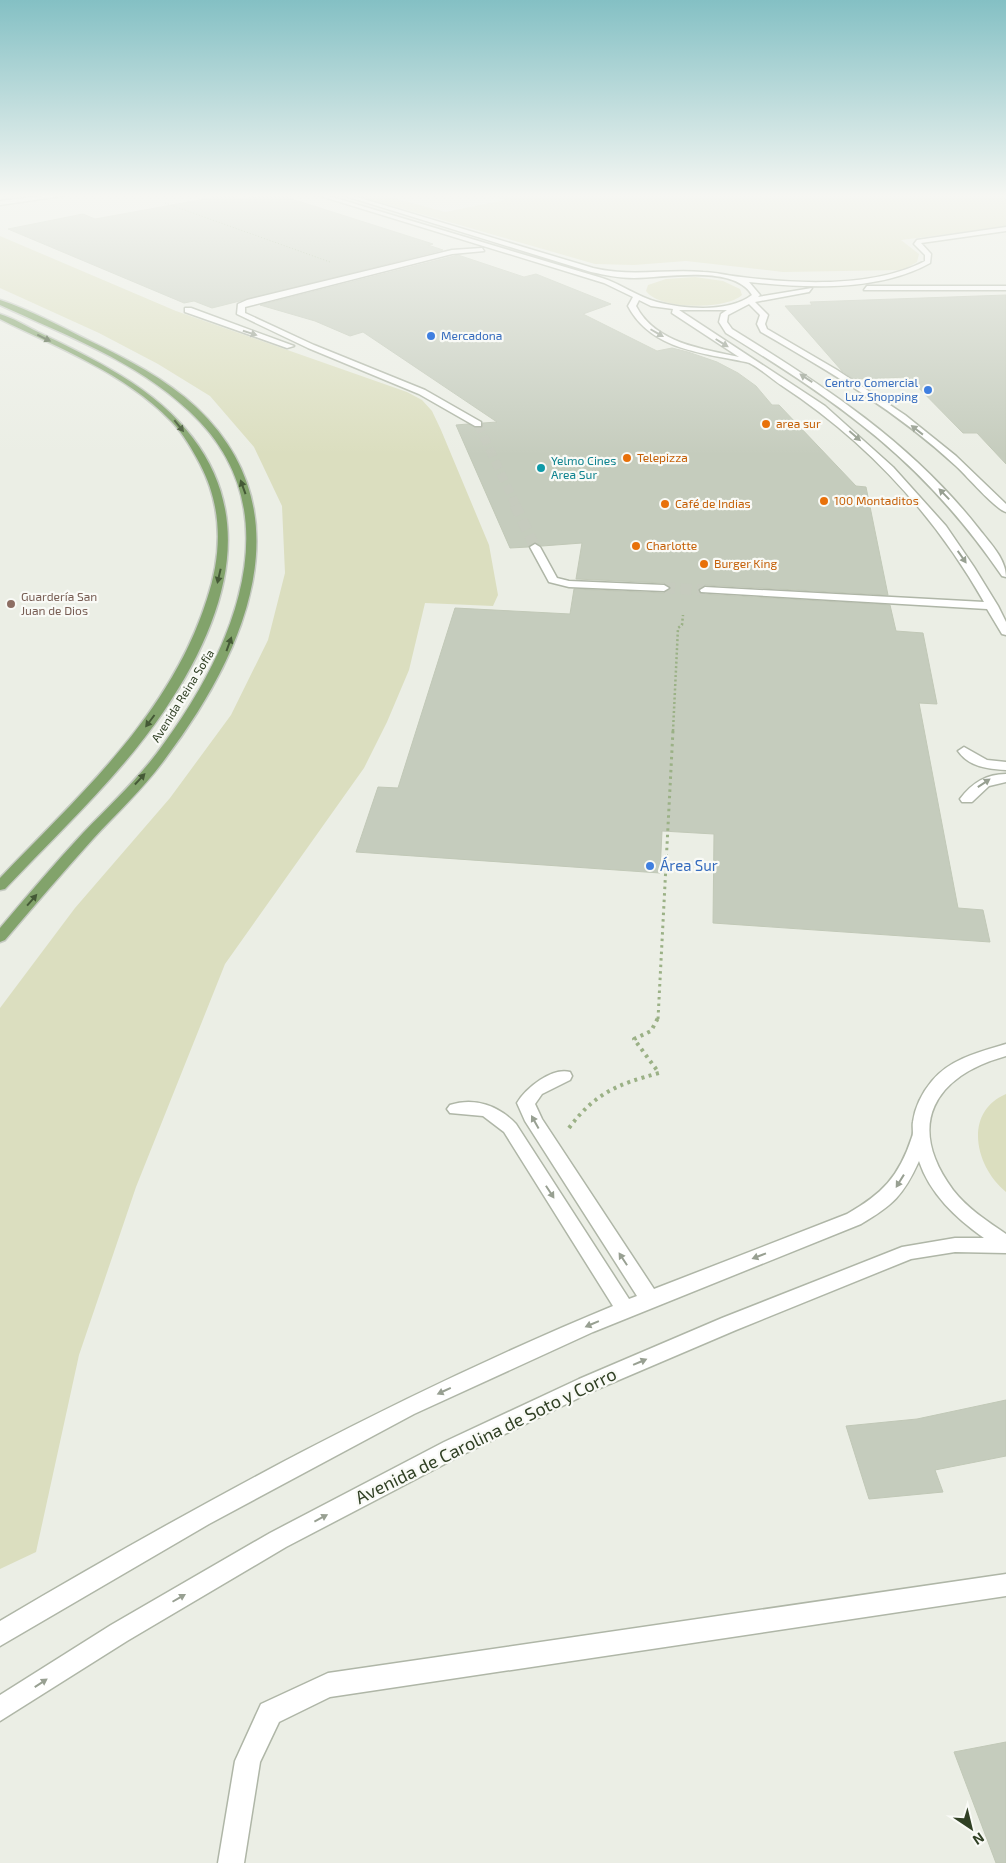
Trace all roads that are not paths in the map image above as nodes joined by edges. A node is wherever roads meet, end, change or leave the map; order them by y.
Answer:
1 (336, 281) edge
2 (602, 281) edge
3 (640, 281) edge
4 (740, 281) edge
5 (770, 281) edge
6 (861, 281) joint
7 (1006, 282) edge
8 (1006, 288) edge
9 (635, 295) junction
10 (751, 301) junction
11 (0, 302) edge
12 (738, 306) junction
13 (667, 307) junction
14 (188, 310) dead end
15 (0, 316) edge
16 (321, 352) junction
17 (757, 363) junction
18 (478, 424) tunnel mouth
19 (1006, 509) edge
20 (535, 546) tunnel mouth
21 (1006, 574) edge
22 (664, 588) tunnel mouth
23 (704, 590) tunnel mouth
24 (993, 606) junction
25 (1006, 632) edge
26 (964, 751) dead end
27 (1006, 766) edge
28 (1006, 778) edge
29 (967, 799) dead end
30 (0, 886) edge
31 (0, 937) edge
32 (1006, 1050) edge
33 (564, 1076) dead end
34 (456, 1109) dead end
35 (921, 1137) junction
36 (1006, 1245) edge
37 (650, 1299) junction
38 (625, 1309) junction
39 (1006, 1585) edge
40 (0, 1634) edge
41 (0, 1709) edge
42 (231, 1863) edge

1 - 16 street
2 - 9 street
3 - 9 street
4 - 10 street
5 - 6 street
6 - 7 street
8 - 10 street
9 - 13 street
9 -> 17 street
10 - 12 street
19 -> 10 street
31 -> 11 main road, Avenida Reina Sofía
12 - 13 street
21 -> 12 street
13 -> 17 street
14 -> 16 street
15 -> 30 main road, Avenida Reina Sofía
16 - 18 street
17 -> 24 street
20 - 22 street
23 - 24 street
24 - 25 street
26 - 27 street
29 -> 28 street
32 - 35 street
37 -> 33 street
34 -> 38 street
35 - 36 street
35 -> 37 street
41 -> 36 street, Avenida de Carolina de Soto y Corro
37 - 38 street
38 -> 40 street
39 - 42 street

